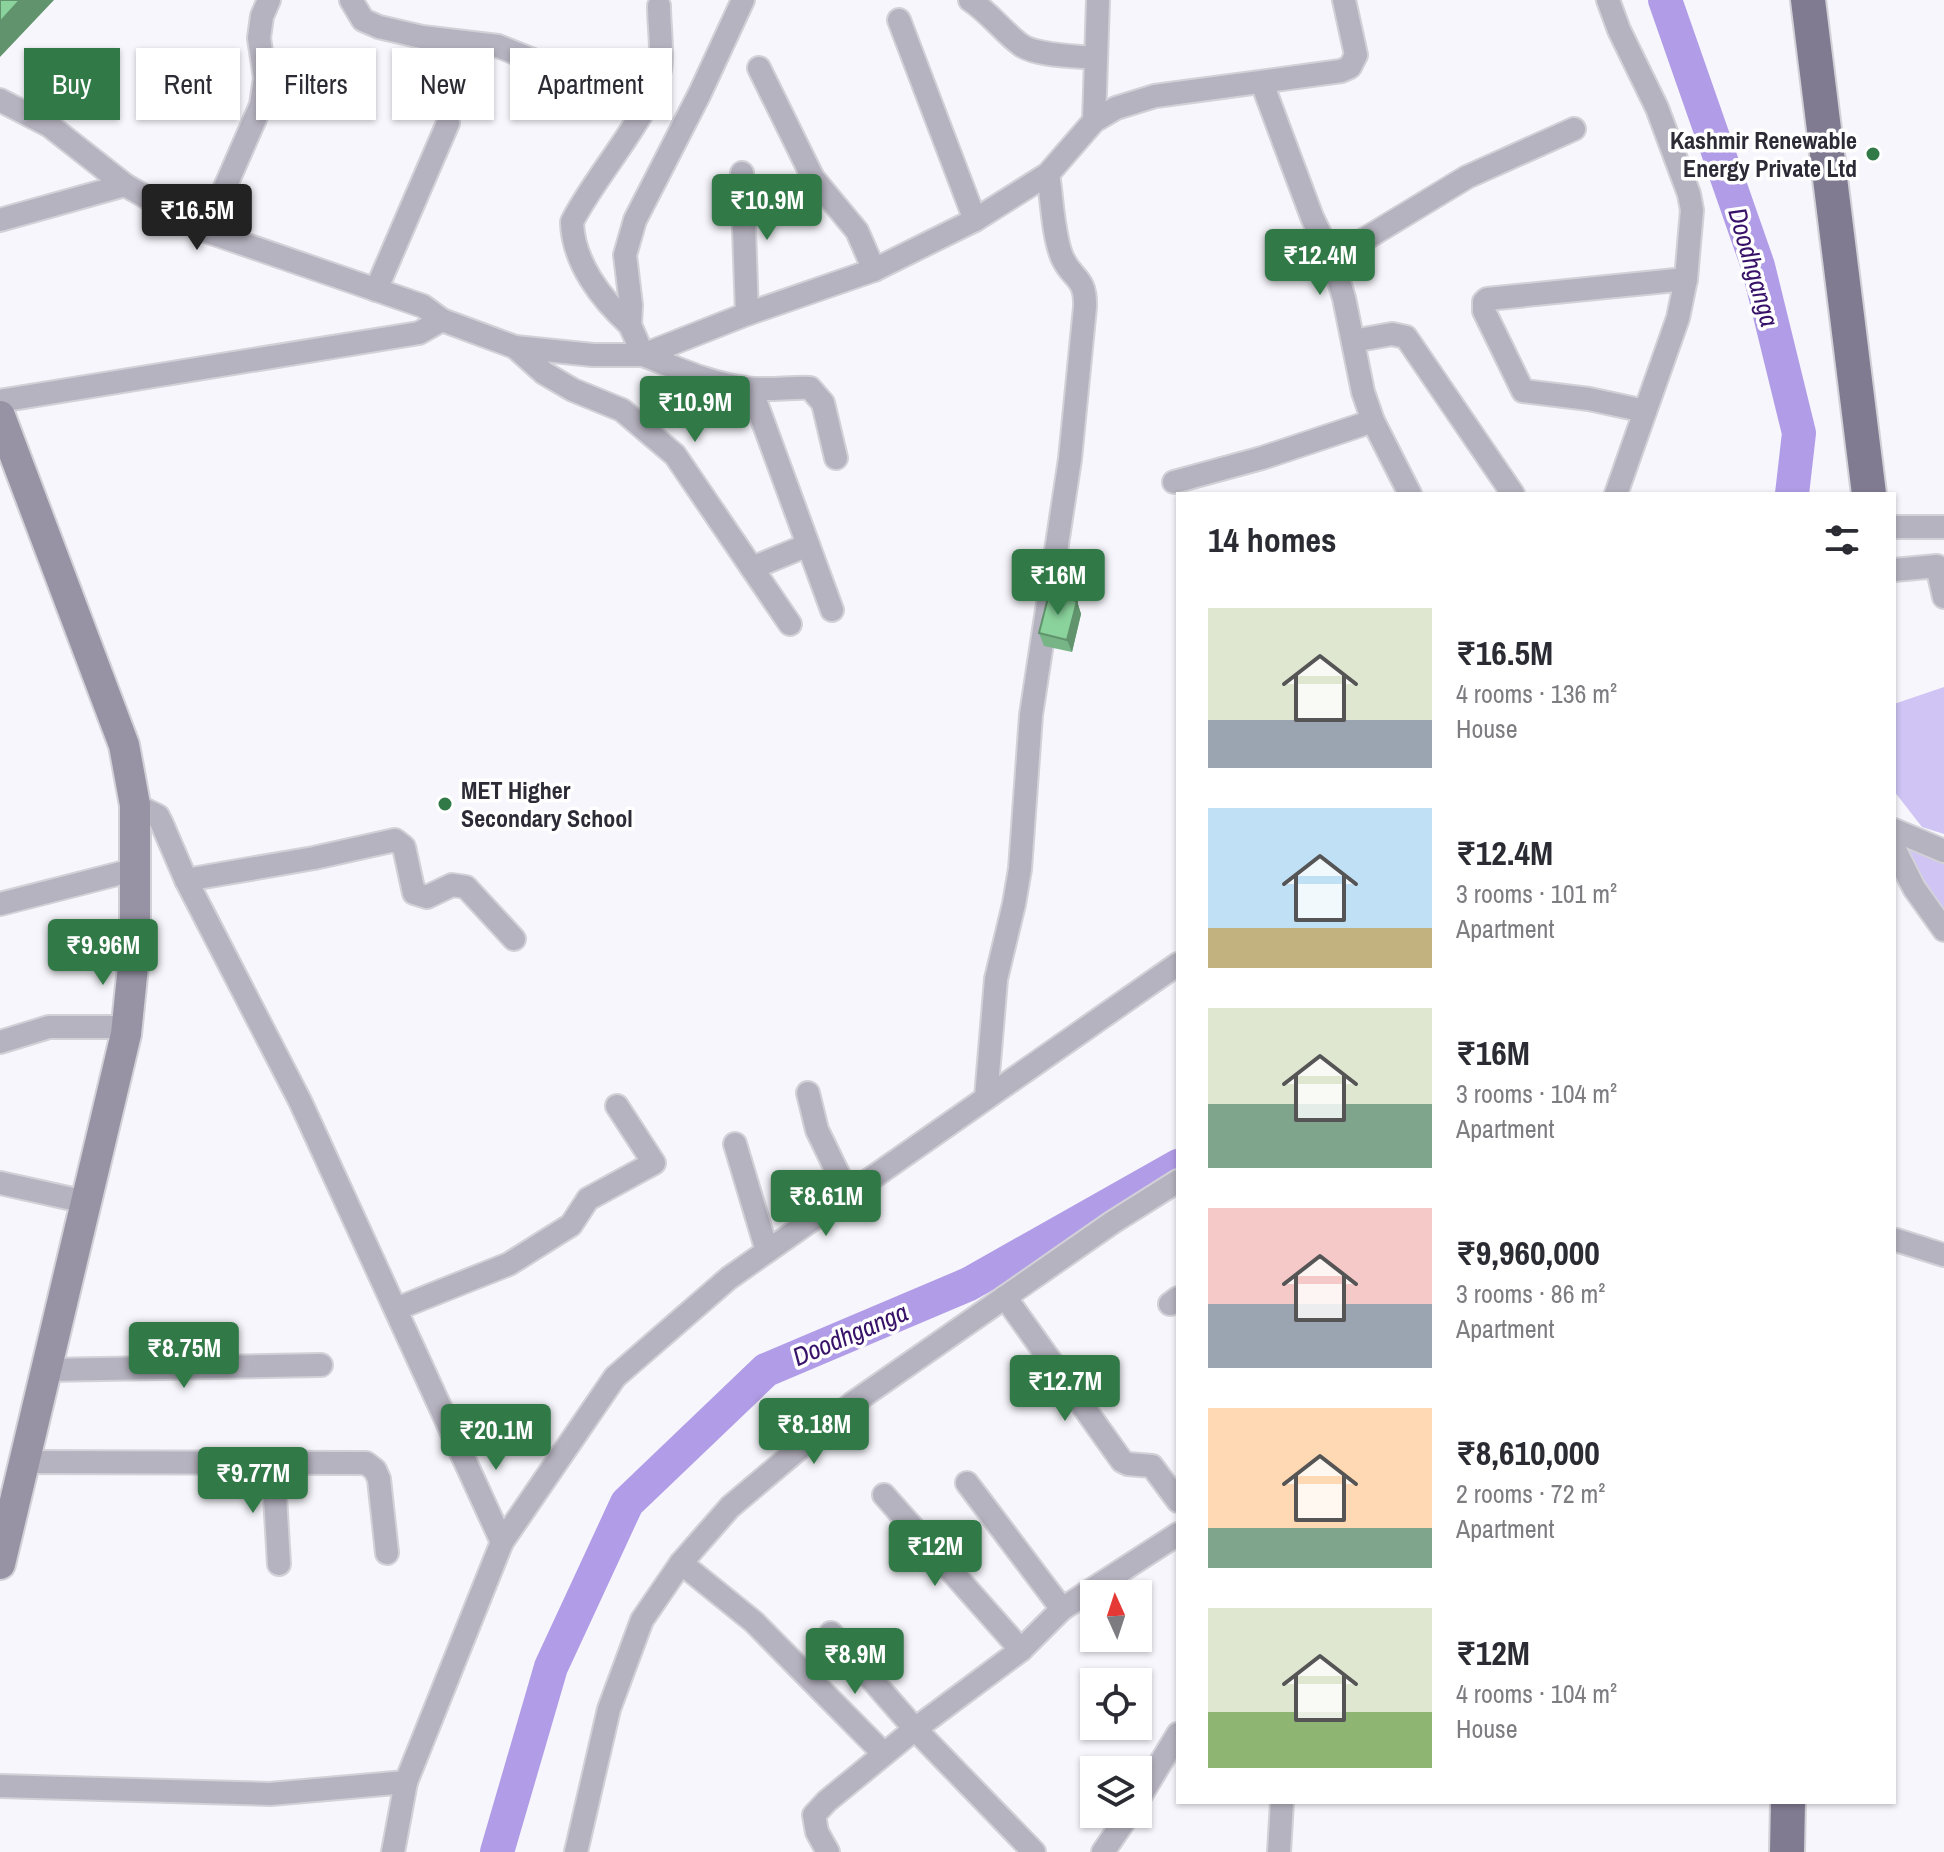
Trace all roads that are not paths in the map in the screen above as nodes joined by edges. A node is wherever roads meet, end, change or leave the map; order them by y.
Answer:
1 (269, 0) edge
2 (351, 0) edge
3 (743, 0) edge
4 (970, 0) edge
5 (1098, 0) edge
6 (1344, 0) edge
7 (1608, 0) edge
8 (1808, 0) edge
9 (659, 6) dead end
10 (899, 20) dead end
11 (660, 48) edge
12 (510, 51) edge
13 (1095, 58) junction
14 (759, 68) dead end
15 (1262, 83) junction
16 (0, 100) edge
17 (637, 120) edge
18 (1094, 121) junction
19 (448, 123) dead end
20 (1574, 129) dead end
21 (742, 173) dead end
22 (1048, 174) junction
23 (125, 185) junction
24 (0, 220) edge
25 (975, 220) junction
26 (206, 231) junction
27 (1332, 259) junction
28 (874, 270) junction
29 (1686, 279) junction
30 (376, 290) junction
31 (747, 314) junction
32 (442, 320) junction
33 (630, 325) junction
34 (1353, 341) junction
35 (515, 347) junction
36 (643, 355) junction
37 (751, 389) junction
38 (0, 401) edge
39 (1645, 411) junction
40 (0, 416) edge
41 (1373, 421) junction
42 (836, 458) dead end
43 (1174, 482) dead end
44 (1409, 492) edge
45 (1512, 492) edge
46 (1617, 492) edge
47 (1869, 492) edge
48 (1896, 527) edge
49 (1944, 527) edge
50 (808, 545) junction
51 (752, 568) junction
52 (1896, 570) edge
53 (1944, 597) edge
54 (832, 610) dead end
55 (790, 624) dead end
56 (135, 805) junction
57 (1896, 831) edge
58 (1944, 851) edge
59 (1896, 852) edge
60 (133, 870) junction
61 (186, 880) junction
62 (0, 904) edge
63 (1944, 930) edge
64 (514, 939) dead end
65 (1176, 965) edge
66 (125, 1027) junction
67 (0, 1042) edge
68 (808, 1093) dead end
69 (986, 1098) junction
70 (617, 1106) dead end
71 (735, 1144) dead end
72 (1176, 1182) edge
73 (0, 1183) edge
74 (848, 1194) junction
75 (86, 1202) junction
76 (1896, 1240) edge
77 (767, 1251) junction
78 (1944, 1255) edge
79 (1005, 1297) junction
80 (396, 1309) junction
81 (321, 1365) dead end
82 (46, 1370) junction
83 (24, 1462) junction
84 (273, 1463) junction
85 (967, 1483) dead end
86 (884, 1495) dead end
87 (1176, 1498) edge
88 (6, 1515) edge
89 (1176, 1535) edge
90 (502, 1542) junction
91 (387, 1553) dead end
92 (681, 1563) junction
93 (0, 1564) edge
94 (279, 1564) dead end
95 (1062, 1609) junction
96 (831, 1633) dead end
97 (1021, 1650) junction
98 (915, 1729) junction
99 (1176, 1738) edge
100 (884, 1754) junction
101 (1155, 1775) junction
102 (1176, 1777) edge
103 (1152, 1779) edge
104 (406, 1782) junction
105 (0, 1786) edge
106 (1282, 1804) edge
107 (1788, 1804) edge
108 (1119, 1828) edge
109 (393, 1852) edge
110 (576, 1852) edge
111 (828, 1852) edge
112 (1034, 1852) edge
113 (1103, 1852) edge
114 (1279, 1852) edge
115 (1787, 1852) edge

1 - 26 street
2 - 12 street
3 - 33 street
4 - 13 street
5 - 13 street
6 - 15 street
7 - 29 street
8 - 47 main road
9 - 11 street
10 - 25 street
13 - 18 street
14 - 28 street
15 - 18 street
15 - 27 street
16 - 23 street
17 - 33 street
18 - 22 street
19 - 30 street
20 - 27 street
21 - 31 street
22 - 25 street
22 - 69 street
23 - 24 street
23 - 26 street
25 - 28 street
26 - 30 street
27 - 34 street
28 - 31 street
29 - 39 street
29 - 39 street
30 - 32 street
31 - 36 street
32 - 35 street
32 - 38 street
33 - 36 street
34 - 41 street
34 - 45 street
35 - 36 street
35 - 51 street
36 - 37 street
37 - 42 street
37 - 50 street
39 - 46 street
40 - 56 main road
41 - 43 street
41 - 44 street
48 - 49 street
50 - 51 street
50 - 54 street
51 - 55 street
52 - 53 street
56 - 60 main road
56 - 61 street
57 - 58 street
59 - 63 street
60 - 62 street
60 - 66 main road
61 - 64 street
61 - 80 street
65 - 69 street
66 - 67 street
66 - 75 main road
68 - 74 street
69 - 74 street
70 - 80 street
71 - 77 street
72 - 79 street
73 - 75 street
74 - 77 street
75 - 82 main road
76 - 78 street
77 - 90 street
79 - 87 street
79 - 92 street
80 - 90 street
81 - 82 street
82 - 83 main road
83 - 84 street
83 - 88 main road
84 - 91 street
84 - 94 street
85 - 95 street
86 - 97 street
88 - 93 main road
89 - 95 street
90 - 104 street
92 - 100 street
92 - 110 street
95 - 97 street
96 - 98 street
97 - 98 street
98 - 100 street
98 - 112 street
99 - 101 street
100 - 111 street
101 - 102 street
101 - 103 street
104 - 105 street
104 - 109 street
106 - 114 street
107 - 115 main road
108 - 113 street

